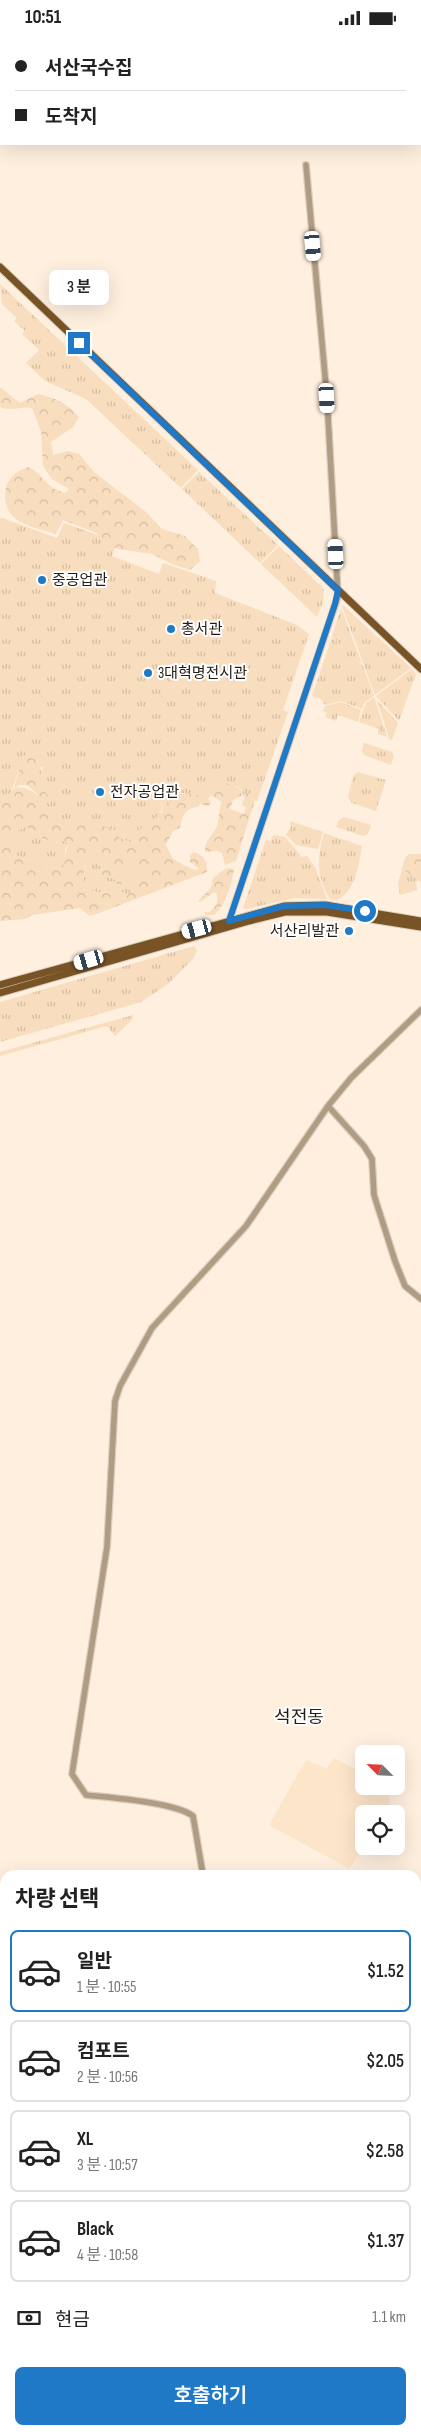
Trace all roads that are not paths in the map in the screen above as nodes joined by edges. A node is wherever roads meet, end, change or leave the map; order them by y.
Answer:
1 (306, 165) dead end
2 (0, 267) edge
3 (338, 590) junction
4 (421, 669) edge
5 (229, 921) junction
6 (421, 921) edge
7 (421, 927) edge
8 (0, 985) edge
9 (0, 993) edge
10 (421, 1010) edge
11 (328, 1106) junction
12 (421, 1299) edge
13 (202, 1870) edge

1 - 3 street
2 - 3 main road
3 - 4 main road
3 - 5 street
5 - 6 main road
5 - 8 main road
7 - 9 main road
10 - 11 street
11 - 12 street
11 - 13 street

